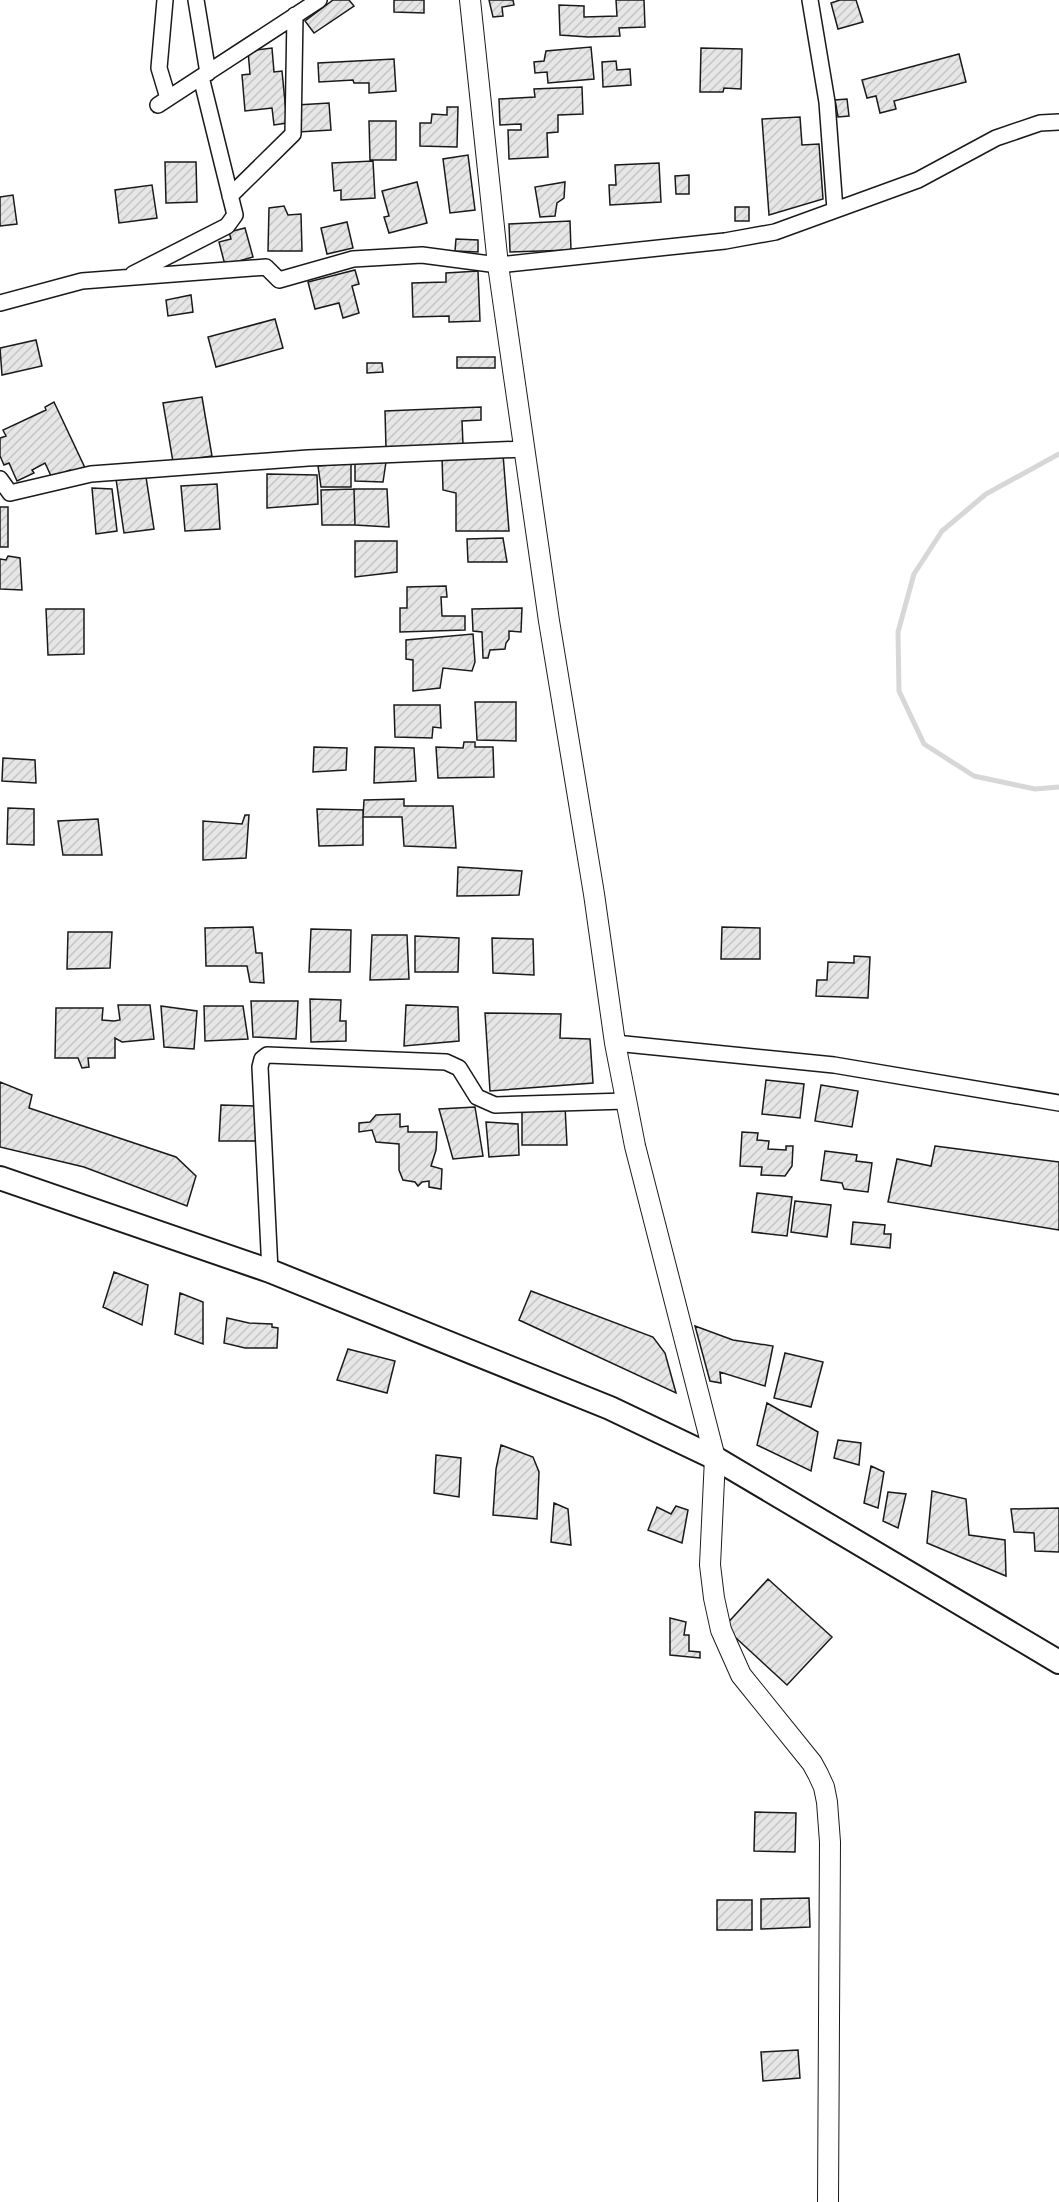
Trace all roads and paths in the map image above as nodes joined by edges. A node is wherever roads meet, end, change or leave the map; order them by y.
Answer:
1 (165, 0) edge
2 (196, 0) edge
3 (319, 0) edge
4 (470, 0) edge
5 (810, 0) edge
6 (295, 15) junction
7 (204, 75) junction
8 (1059, 122) edge
9 (230, 196) junction
10 (835, 210) junction
11 (498, 265) junction
12 (127, 278) junction
13 (0, 303) edge
14 (524, 449) junction
15 (0, 479) edge
16 (615, 1043) junction
17 (626, 1101) junction
18 (1059, 1103) edge
19 (0, 1178) edge
20 (270, 1271) junction
21 (715, 1458) junction
22 (1059, 1662) edge
23 (828, 2202) edge

1 - 7 street
2 - 7 street
3 - 6 street
4 - 11 street
5 - 10 street
6 - 7 street
6 - 9 street
7 - 9 street
8 - 10 street
9 - 12 street
10 - 11 street
11 - 12 street
11 - 14 street
12 - 13 street
14 - 15 street
14 - 16 street
16 - 17 street
16 - 18 street
17 - 20 street
17 - 21 street
19 - 20 main road
20 - 21 main road
21 - 22 main road
21 - 23 street

